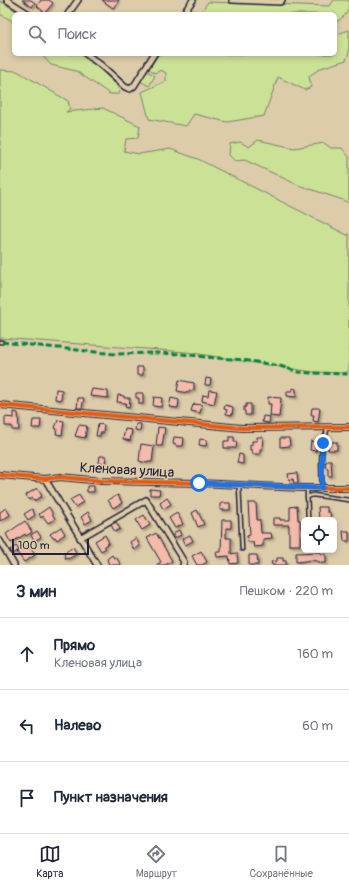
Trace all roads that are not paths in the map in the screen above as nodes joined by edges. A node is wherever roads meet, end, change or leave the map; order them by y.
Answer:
1 (7, 0) edge
2 (78, 0) edge
3 (193, 0) edge
4 (232, 0) edge
5 (282, 0) edge
6 (26, 12) edge
7 (69, 12) edge
8 (184, 12) edge
9 (89, 56) edge
10 (153, 56) edge
11 (0, 405) edge
12 (327, 427) junction
13 (349, 427) edge
14 (0, 475) edge
15 (45, 479) junction
16 (239, 486) junction
17 (306, 488) junction
18 (322, 488) junction
19 (349, 488) edge
20 (307, 497) junction
21 (349, 500) edge
22 (308, 517) edge
23 (80, 538) junction
24 (0, 541) edge
25 (242, 549) dead end
26 (14, 565) edge
27 (97, 565) edge
28 (183, 565) edge

1 - 6 street
2 - 7 street
3 - 8 street
4 - 5 street
9 - 10 street
11 - 12 street
12 - 13 street
12 - 18 lane
14 - 15 street, Кленовая улица
15 - 16 street, Кленовая улица
15 - 23 street
16 - 17 street, Кленовая улица
16 - 25 lane
17 - 18 street, Кленовая улица
17 - 20 lane
18 - 19 street, Кленовая улица
20 - 21 lane
20 - 22 lane
23 - 27 street
23 - 28 street
24 - 26 street

